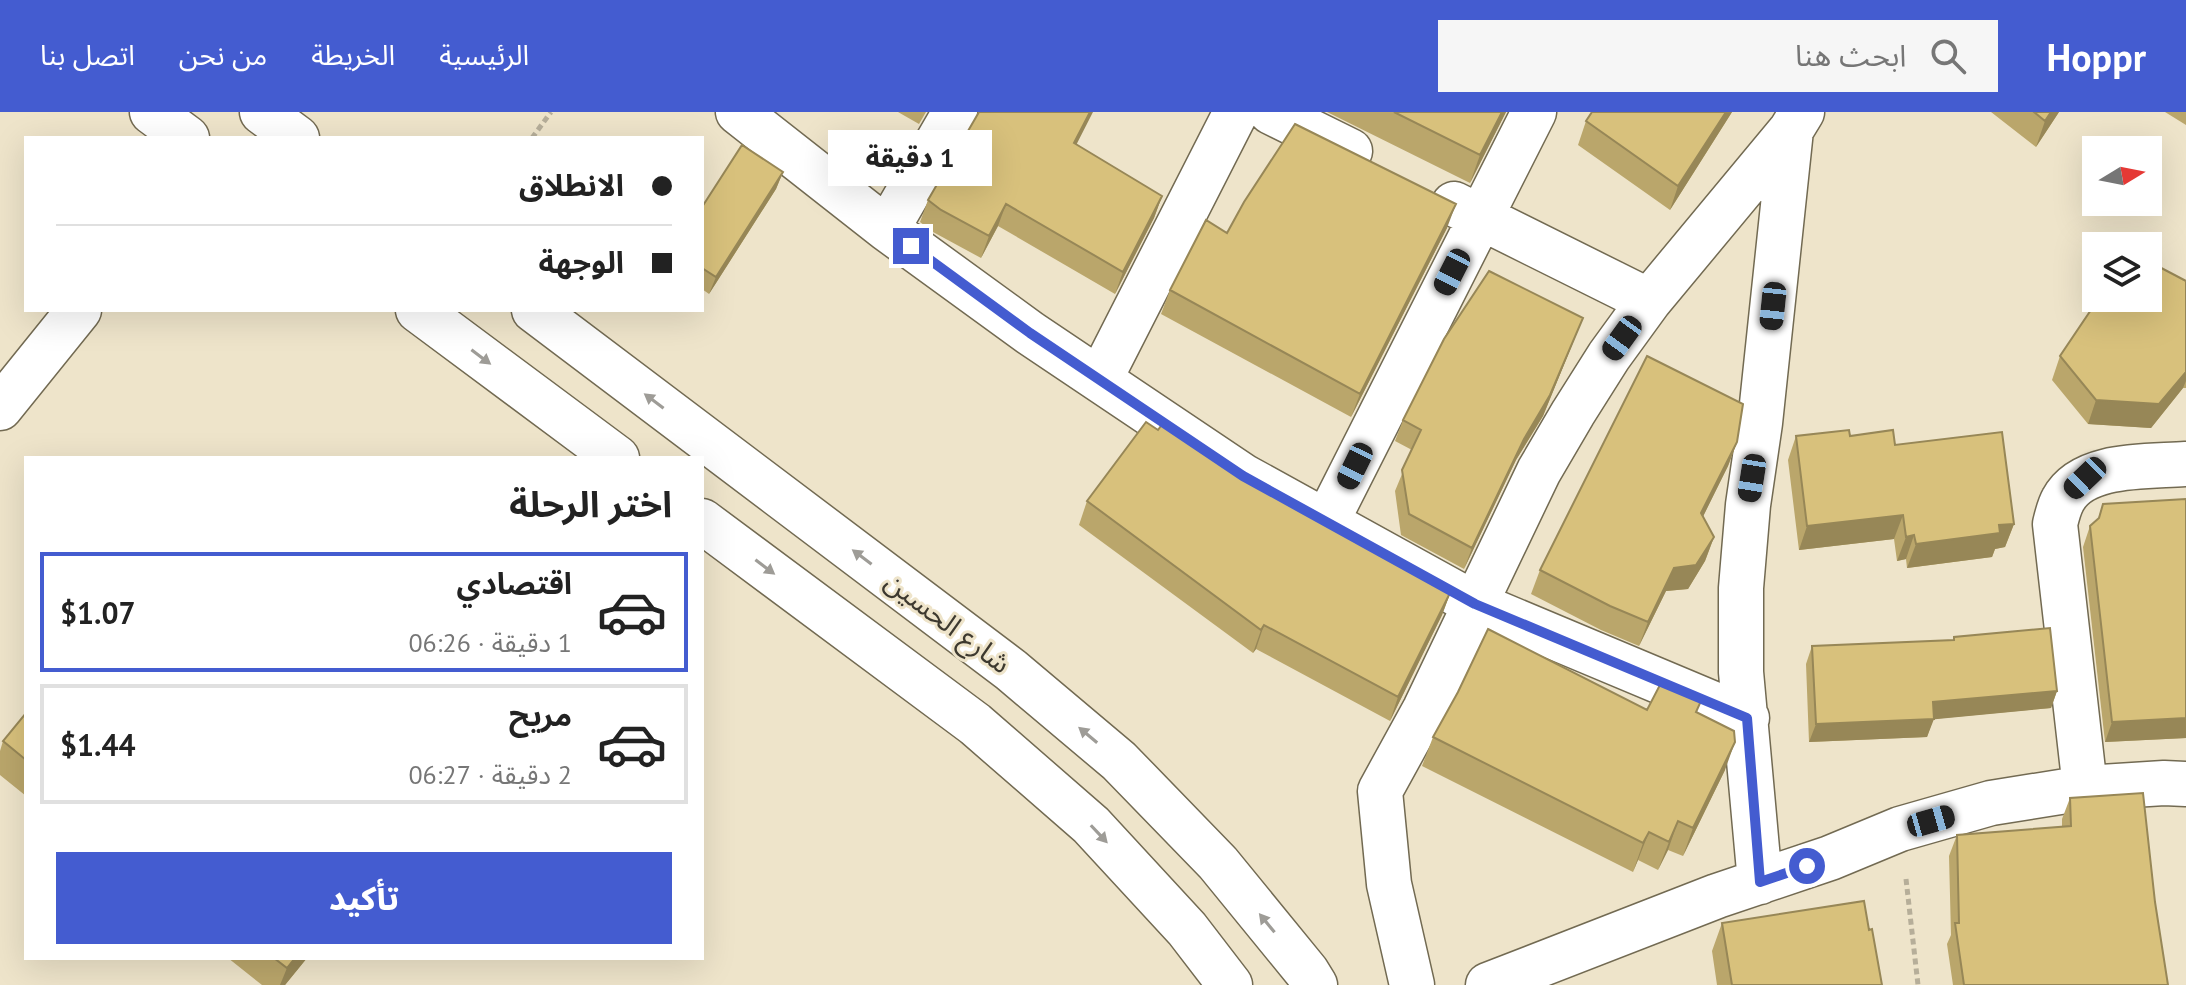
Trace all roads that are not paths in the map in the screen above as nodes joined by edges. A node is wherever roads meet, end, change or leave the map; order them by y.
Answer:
1 (152, 112) edge
2 (738, 112) edge
3 (955, 112) edge
4 (1236, 112) edge
5 (1271, 112) edge
6 (1534, 112) edge
7 (1796, 121) edge
8 (184, 136) edge
9 (1382, 168) edge
10 (1424, 189) edge
11 (1480, 216) junction
12 (887, 229) junction
13 (1649, 301) junction
14 (77, 312) edge
15 (421, 312) edge
16 (537, 312) edge
17 (1100, 379) junction
18 (0, 408) edge
19 (614, 456) edge
20 (2186, 464) edge
21 (1327, 521) junction
22 (704, 522) edge
23 (1475, 604) junction
24 (1011, 670) junction
25 (1747, 718) junction
26 (975, 724) junction
27 (2186, 784) edge
28 (2085, 788) junction
29 (1760, 882) junction
30 (1230, 985) edge
31 (1315, 985) edge
32 (1412, 985) edge
33 (1488, 985) edge

1 - 8 street
2 - 12 street
3 - 12 street
4 - 17 street
5 - 9 street
6 - 11 street
7 - 13 street
7 - 25 street
10 - 11 street
11 - 13 street
11 - 21 street
12 - 17 street
13 - 23 street
14 - 18 street
15 -> 19 street
24 -> 16 street, شارع الحسين
17 - 21 street
20 - 28 street
21 - 23 street
22 -> 26 street
23 - 25 street
23 - 32 street
24 - 26 street
31 -> 24 street, شارع الحسين
25 - 29 street
26 -> 30 street
27 - 28 street
28 - 29 street
29 - 33 street

